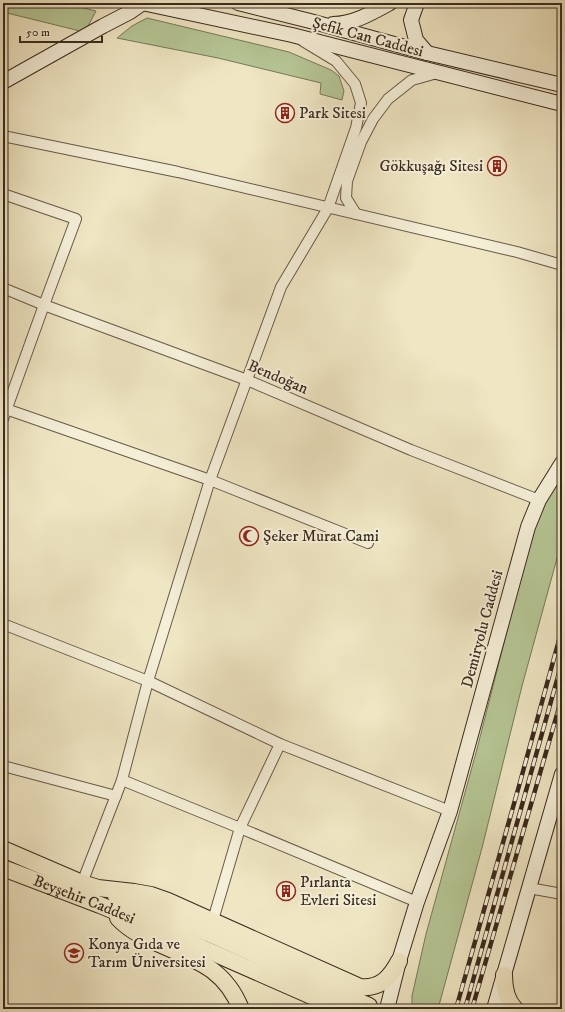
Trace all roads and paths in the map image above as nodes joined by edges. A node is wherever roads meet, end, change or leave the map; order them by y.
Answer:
1 (143, 3) edge
2 (238, 3) edge
3 (390, 3) edge
4 (417, 3) edge
5 (320, 24) junction
6 (292, 35) junction
7 (427, 53) junction
8 (437, 73) junction
9 (3, 82) edge
10 (562, 86) edge
11 (562, 104) edge
12 (3, 136) edge
13 (334, 188) junction
14 (3, 194) edge
15 (328, 208) junction
16 (356, 214) junction
17 (562, 265) edge
18 (3, 288) edge
19 (44, 305) junction
20 (247, 380) junction
21 (4, 412) edge
22 (562, 463) edge
23 (210, 480) junction
24 (540, 500) junction
25 (368, 543) dead end
26 (3, 624) edge
27 (148, 681) junction
28 (280, 744) junction
29 (3, 766) edge
30 (562, 774) edge
31 (122, 780) junction
32 (116, 796) junction
33 (450, 811) junction
34 (240, 828) junction
35 (3, 849) edge
36 (3, 868) edge
37 (82, 882) junction
38 (98, 888) junction
39 (529, 888) junction
40 (562, 894) edge
41 (417, 902) junction
42 (113, 910) junction
43 (213, 920) junction
44 (399, 961) junction
45 (504, 975) junction
46 (369, 1006) dead end
47 (241, 1009) edge
48 (341, 1009) edge
49 (387, 1009) edge
50 (494, 1009) edge
51 (515, 1009) edge

1 - 6 main road, Şefik Can Caddesi
1 - 9 main road
2 - 5 main road, Şefik Can Caddesi
3 - 5 main road
4 - 7 main road
5 - 7 main road, Şefik Can Caddesi
6 - 8 main road, Şefik Can Caddesi
6 - 13 street
7 - 10 main road, Şefik Can Caddesi
8 - 11 main road, Şefik Can Caddesi
8 - 16 street
12 - 15 street
13 - 15 street
13 - 16 street
14 - 19 street
15 - 16 street
15 - 20 street
16 - 17 street
18 - 19 street, Bendoğan
19 - 20 street, Bendoğan
19 - 21 street
20 - 23 street
20 - 24 street, Bendoğan
21 - 23 street
22 - 24 main road, Demiryolu Caddesi
23 - 25 street
23 - 27 street
24 - 33 main road, Demiryolu Caddesi
26 - 27 street
27 - 28 street
27 - 31 street
28 - 33 street
28 - 34 street
29 - 32 street
30 - 39 main road
31 - 32 street
31 - 34 street
32 - 37 street
33 - 41 main road, Demiryolu Caddesi
34 - 41 street
34 - 43 street
35 - 37 main road
36 - 42 main road, Beyşehir Caddesi
37 - 38 main road
38 - 43 main road
38 - 46 main road, Beyşehir Caddesi
39 - 40 street
39 - 45 main road
41 - 44 main road, Demiryolu Caddesi
42 - 47 main road
42 - 48 main road, Beyşehir Caddesi
43 - 44 main road
44 - 49 main road, Demiryolu Caddesi
45 - 50 main road
45 - 51 main road

